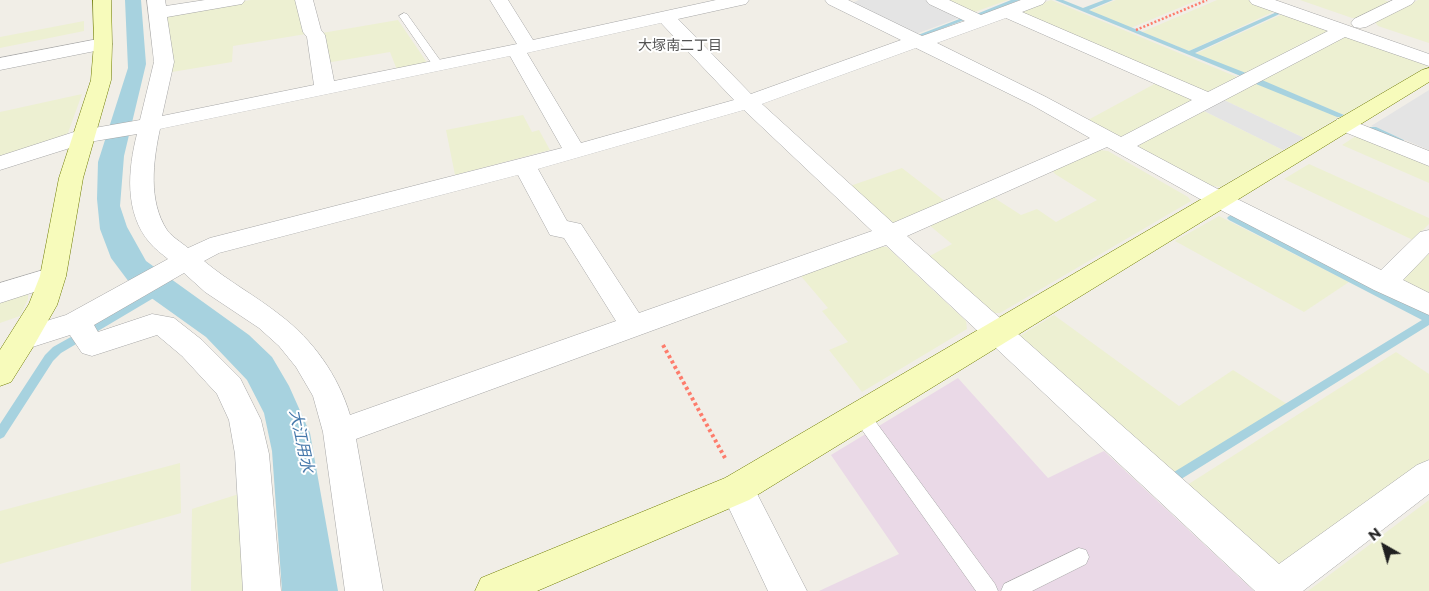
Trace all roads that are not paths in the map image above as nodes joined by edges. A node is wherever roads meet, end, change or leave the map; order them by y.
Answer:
1 (102, 0) edge
2 (236, 0) edge
3 (304, 0) edge
4 (499, 0) edge
5 (740, 0) edge
6 (834, 0) edge
7 (935, 0) edge
8 (1038, 0) edge
9 (1258, 0) edge
10 (1292, 0) edge
11 (1406, 0) edge
12 (688, 5) edge
13 (157, 6) edge
14 (1006, 12) junction
15 (404, 16) dead end
16 (666, 17) junction
17 (980, 21) junction
18 (1352, 27) junction
19 (919, 42) junction
20 (103, 44) junction
21 (1429, 47) edge
22 (522, 48) junction
23 (1429, 60) edge
24 (0, 64) edge
25 (438, 65) junction
26 (1429, 74) edge
27 (325, 89) junction
28 (1209, 100) junction
29 (748, 102) junction
30 (1345, 124) junction
31 (149, 125) junction
32 (84, 136) junction
33 (1114, 142) junction
34 (575, 152) junction
35 (1429, 159) edge
36 (0, 163) edge
37 (525, 166) junction
38 (1218, 199) junction
39 (890, 234) junction
40 (1429, 238) edge
41 (183, 262) junction
42 (53, 276) junction
43 (1384, 283) junction
44 (0, 293) edge
45 (1429, 305) edge
46 (641, 323) junction
47 (81, 330) junction
48 (998, 334) junction
49 (23, 339) junction
50 (0, 374) edge
51 (861, 415) junction
52 (339, 432) junction
53 (1429, 475) edge
54 (737, 489) junction
55 (1079, 557) dead end
56 (1280, 589) edge
57 (262, 591) edge
58 (364, 591) edge
59 (494, 591) edge
60 (788, 591) edge
61 (988, 591) edge
62 (1011, 591) edge

1 - 20 street
2 - 13 street
3 - 27 street
4 - 22 street
5 - 12 street
6 - 19 street
7 - 17 street
8 - 14 street
9 - 18 street
10 - 18 street
11 - 18 street
12 - 16 street
13 - 31 street
14 - 17 street
14 - 28 street
15 - 25 lane
16 - 22 street
16 - 29 street
17 - 19 street
18 - 21 street
18 - 23 street
18 - 28 street
19 - 29 street
19 - 33 street
20 - 24 street
20 - 32 street
22 - 25 street
22 - 34 street
25 - 27 street
26 - 30 street
27 - 31 street
28 - 33 street
29 - 34 street
29 - 39 street
30 - 35 street
30 - 38 street
31 - 32 street
31 - 41 street
32 - 36 street
32 - 42 street
33 - 38 street
33 - 39 street
34 - 37 street
37 - 41 street
37 - 46 street
38 - 43 street
38 - 48 street
39 - 46 street
39 - 48 street
40 - 43 street
41 - 47 street
41 - 52 street
42 - 44 street
42 - 49 street
43 - 45 street
46 - 52 street
47 - 49 street
47 - 57 street
48 - 51 street
48 - 56 street
49 - 50 street
51 - 54 street
51 - 61 lane
52 - 58 street
53 - 56 street
54 - 59 street
54 - 60 street
55 - 62 lane

